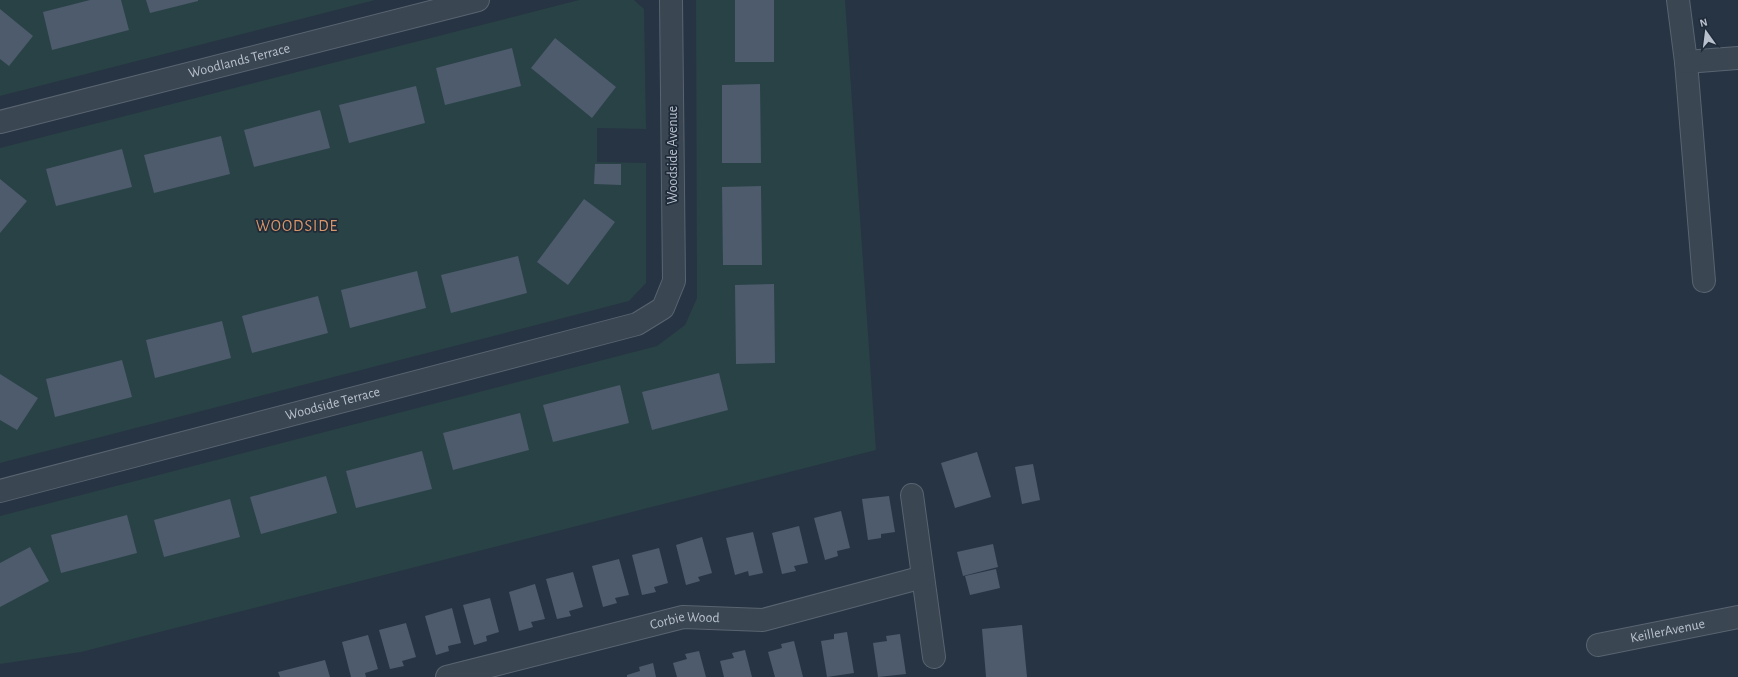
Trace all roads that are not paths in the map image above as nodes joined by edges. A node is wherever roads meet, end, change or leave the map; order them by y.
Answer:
1 (478, 0) edge
2 (671, 0) edge
3 (1678, 0) edge
4 (1738, 58) edge
5 (1686, 62) junction
6 (0, 122) edge
7 (1704, 281) dead end
8 (663, 308) joint
9 (0, 491) edge
10 (912, 495) dead end
11 (923, 576) junction
12 (1738, 616) edge
13 (1598, 645) dead end
14 (934, 657) dead end
15 (447, 677) edge

1 - 6 street, Woodlands Terrace
2 - 8 street, Woodside Avenue
3 - 5 street
4 - 5 street
5 - 7 street
8 - 9 street, Woodside Terrace
10 - 11 street
11 - 14 street
11 - 15 street, Corbie Wood
12 - 13 street, KeillerAvenue

